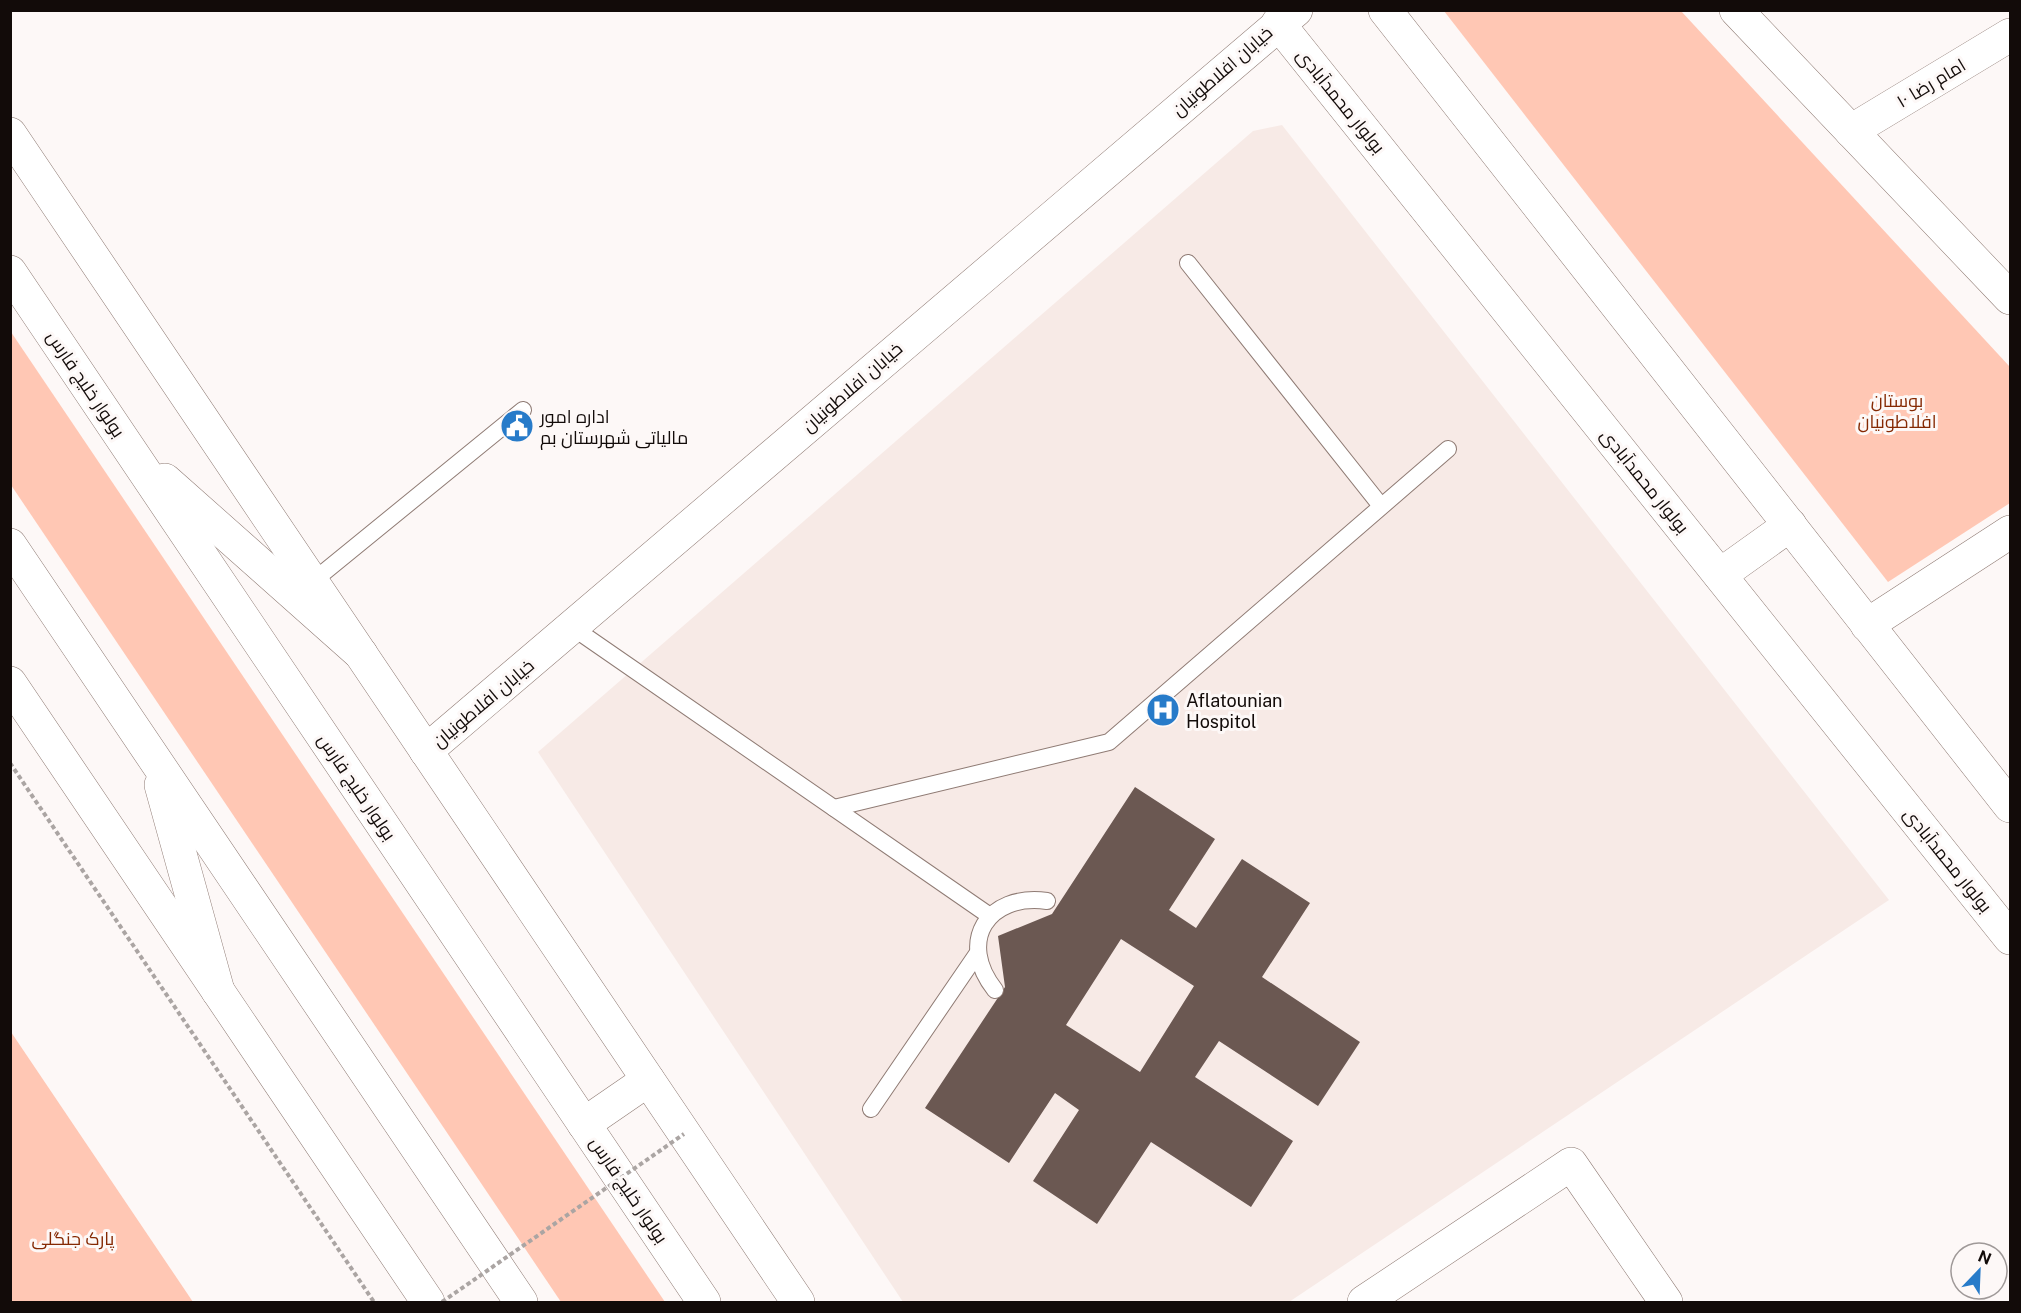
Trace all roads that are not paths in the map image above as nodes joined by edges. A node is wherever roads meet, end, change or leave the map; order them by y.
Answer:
1 (1385, 10) edge
2 (1736, 10) edge
3 (1286, 15) edge
4 (2010, 35) edge
5 (1851, 131) junction
6 (10, 134) edge
7 (1188, 263) dead end
8 (10, 272) edge
9 (2010, 298) edge
10 (523, 410) dead end
11 (128, 447) junction
12 (1448, 449) dead end
13 (1381, 506) junction
14 (1790, 525) junction
15 (2010, 532) edge
16 (10, 545) edge
17 (1720, 574) junction
18 (312, 582) junction
19 (1868, 625) junction
20 (572, 627) junction
21 (361, 654) junction
22 (10, 683) edge
23 (426, 751) junction
24 (154, 758) junction
25 (2010, 806) edge
26 (834, 808) junction
27 (1047, 901) dead end
28 (990, 916) junction
29 (2010, 938) edge
30 (977, 954) junction
31 (995, 990) dead end
32 (218, 991) junction
33 (648, 1080) junction
34 (871, 1109) dead end
35 (584, 1124) junction
36 (428, 1302) edge
37 (521, 1302) edge
38 (704, 1302) edge
39 (798, 1302) edge
40 (1364, 1302) edge
41 (1666, 1302) edge

1 - 14 main road
2 - 5 main road
3 - 17 main road, بولوار محمدآبادی
3 - 20 main road, خیابان افلاطونیان
4 - 5 main road, امام رضا ۱۰
5 - 9 main road
6 - 18 main road
7 - 13 lane
8 - 11 main road, بولوار خلیج فارس
10 - 18 lane
11 - 21 main road
11 - 35 main road, بولوار خلیج فارس
12 - 13 lane
13 - 26 lane
14 - 17 main road
14 - 19 main road
15 - 19 main road
16 - 24 main road
17 - 29 main road, بولوار محمدآبادی
18 - 21 main road
19 - 25 main road
20 - 23 main road, خیابان افلاطونیان
20 - 26 lane
21 - 23 main road
22 - 32 main road
23 - 33 main road
24 - 32 main road
24 - 37 main road
26 - 28 lane
27 - 28 lane
28 - 30 lane
30 - 31 lane
30 - 34 lane
32 - 36 main road
33 - 35 main road
33 - 39 main road
35 - 38 main road, بولوار خلیج فارس
40 - 41 main road

